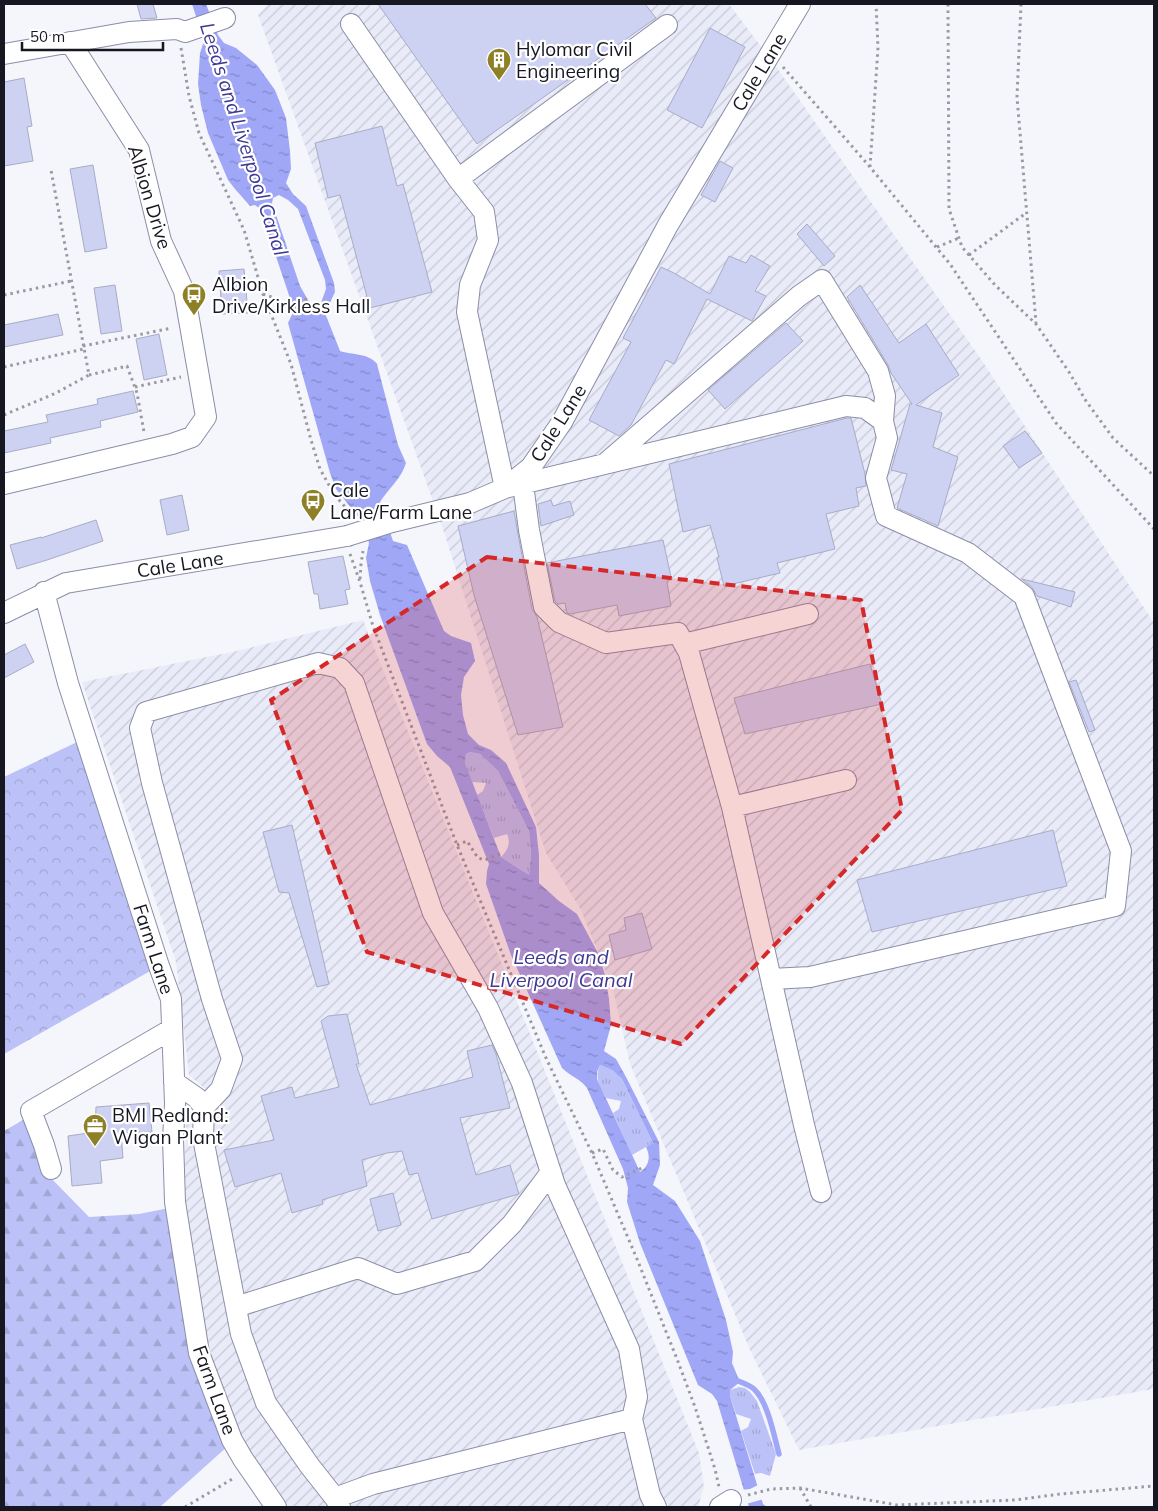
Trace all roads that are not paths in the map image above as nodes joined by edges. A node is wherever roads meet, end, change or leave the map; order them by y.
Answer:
1 (800, 4) edge
2 (225, 18) dead end
3 (351, 24) dead end
4 (667, 25) dead end
5 (70, 42) junction
6 (4, 54) edge
7 (458, 179) junction
8 (883, 421) junction
9 (603, 465) junction
10 (4, 484) edge
11 (514, 486) junction
12 (44, 592) junction
13 (4, 613) edge
14 (808, 614) dead end
15 (684, 644) junction
16 (846, 780) dead end
17 (732, 808) junction
18 (771, 979) junction
19 (172, 1029) junction
20 (174, 1082) junction
21 (204, 1107) junction
22 (51, 1169) dead end
23 (551, 1172) junction
24 (821, 1192) dead end
25 (236, 1307) junction
26 (632, 1419) junction
27 (337, 1503) edge
28 (276, 1507) edge
29 (656, 1507) edge

1 - 11 street, Cale Lane
2 - 5 street
3 - 7 street
4 - 7 street
5 - 6 street
5 - 10 street, Albion Drive
7 - 11 street
8 - 9 street
8 - 9 street
8 - 18 street
9 - 11 street
11 - 12 street, Cale Lane, bridge
11 - 15 street
12 - 13 street, Cale Lane
12 - 19 street, Farm Lane
14 - 15 street
15 - 17 street
16 - 17 street
17 - 18 street
18 - 24 street
19 - 20 street, Farm Lane
19 - 22 street
20 - 21 street
20 - 28 street, Farm Lane
21 - 23 street
21 - 25 street
23 - 25 street
23 - 26 street
25 - 27 street
26 - 27 street
26 - 29 street

